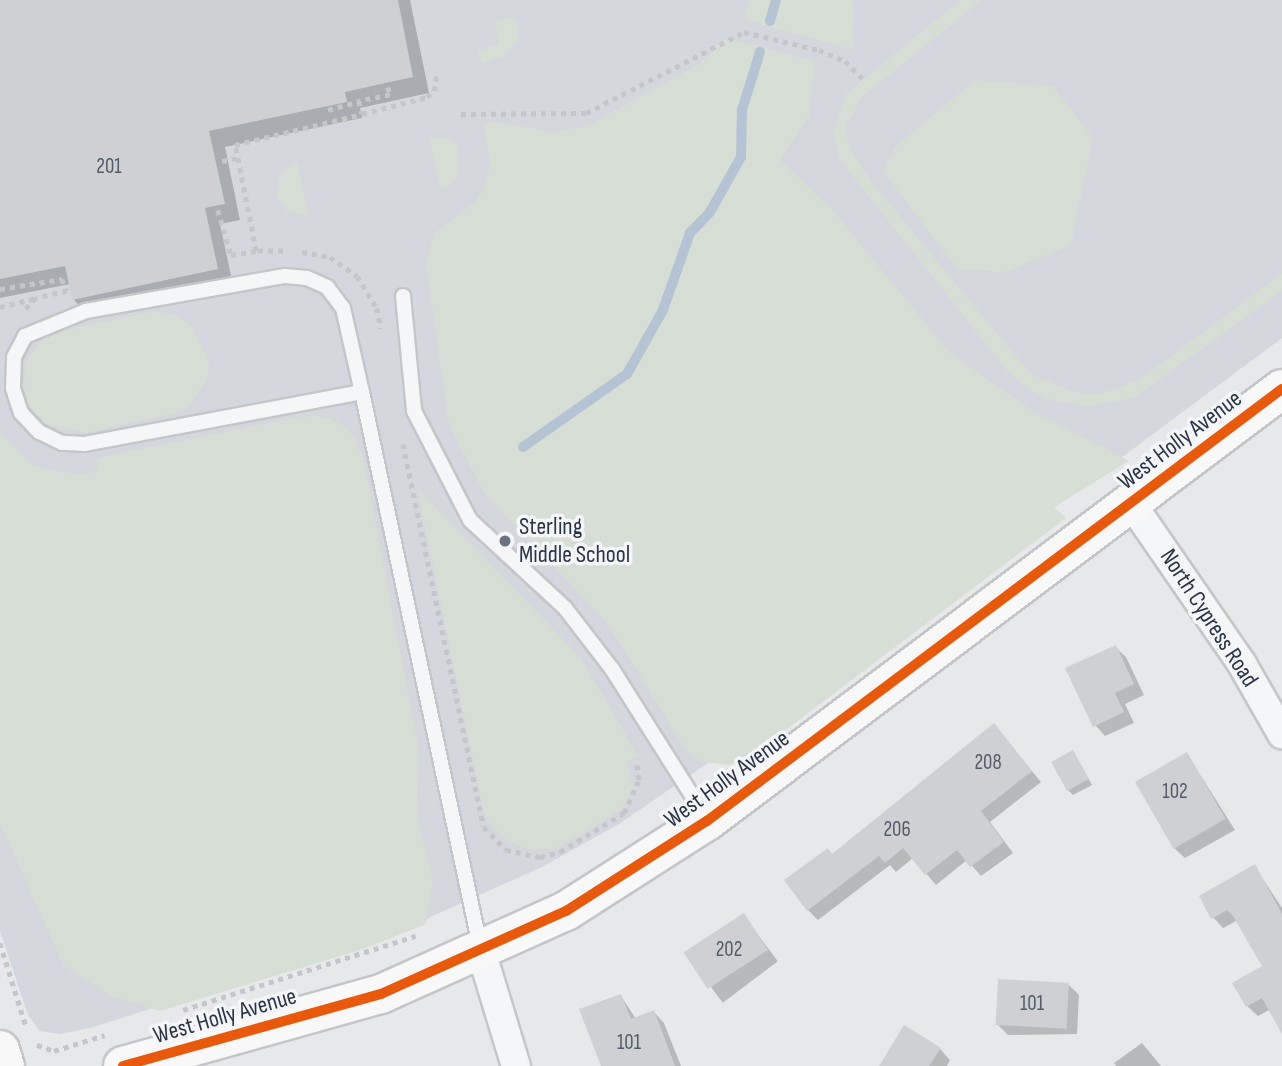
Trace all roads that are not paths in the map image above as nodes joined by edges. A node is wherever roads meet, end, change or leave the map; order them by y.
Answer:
1 (403, 296) dead end
2 (1282, 389) edge
3 (362, 392) junction
4 (1131, 503) junction
5 (1282, 734) edge
6 (707, 821) junction
7 (481, 951) junction
8 (21, 1042) edge
9 (121, 1048) edge
10 (5, 1066) edge
11 (516, 1066) edge

1 - 6 lane
2 - 4 street, West Holly Avenue
3 - 3 lane
3 - 7 lane
4 - 5 street, North Cypress Road
4 - 6 street, West Holly Avenue
6 - 7 street, West Holly Avenue
7 - 9 street, West Holly Avenue
7 - 11 street
8 - 10 street

